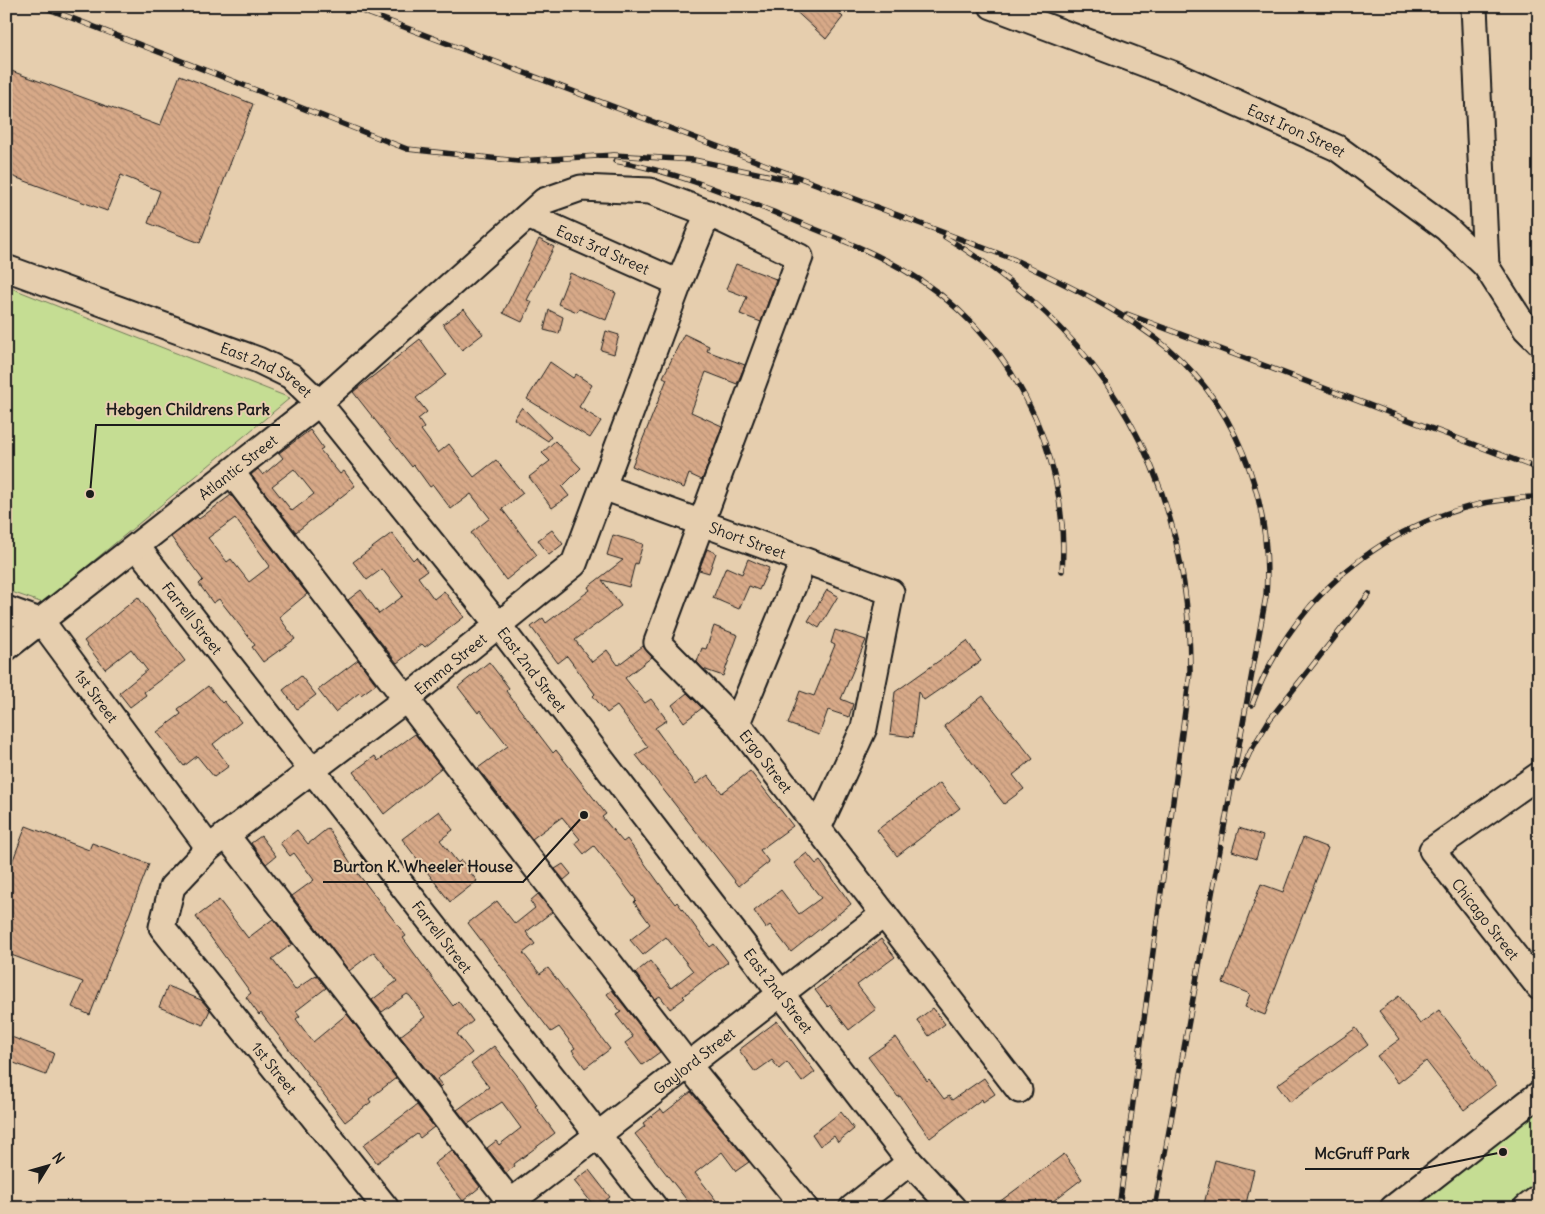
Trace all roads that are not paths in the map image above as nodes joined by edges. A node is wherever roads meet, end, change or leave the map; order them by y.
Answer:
1 (992, 6) edge
2 (1474, 6) edge
3 (708, 213) junction
4 (528, 216) junction
5 (1486, 266) junction
6 (6, 268) edge
7 (679, 283) junction
8 (1539, 342) edge
9 (319, 403) junction
10 (232, 473) junction
11 (603, 488) junction
12 (700, 524) junction
13 (137, 547) junction
14 (803, 562) junction
15 (6, 609) edge
16 (42, 622) junction
17 (499, 626) junction
18 (6, 648) edge
19 (405, 700) junction
20 (737, 723) junction
21 (312, 771) junction
22 (1539, 775) edge
23 (818, 828) junction
24 (217, 842) junction
25 (884, 914) junction
26 (162, 927) joint
27 (1539, 987) edge
28 (781, 994) junction
29 (688, 1065) junction
30 (1019, 1090) dead end
31 (1539, 1094) edge
32 (598, 1135) junction
33 (910, 1162) junction
34 (1539, 1198) edge
35 (510, 1206) edge
36 (386, 1208) edge
37 (655, 1208) edge
38 (805, 1208) edge
39 (852, 1208) edge
40 (953, 1208) edge
41 (1393, 1208) edge
42 (1526, 1208) edge

1 - 5 street, East Iron Street
2 - 5 street
3 - 4 street, Atlantic Street
3 - 7 street, Emma Street
3 - 12 street, Atlantic Street
4 - 7 street, East 3rd Street
4 - 9 street, Atlantic Street
5 - 8 street, East Iron Street
6 - 9 street, East 2nd Street
7 - 11 street, Emma Street
9 - 10 street, Atlantic Street
9 - 17 street, East 2nd Street
10 - 13 street, Atlantic Street
10 - 19 street
11 - 12 street, Short Street
11 - 17 street, Emma Street
12 - 14 street, Short Street
12 - 20 street
13 - 16 street, Atlantic Street
13 - 21 street, Farrell Street
14 - 20 street, Ergo Street
14 - 23 street, Short Street
15 - 16 street
16 - 18 street, Atlantic Street
16 - 24 street, 1st Street
17 - 19 street, Emma Street
17 - 28 street, East 2nd Street
19 - 21 street, Emma Street
19 - 29 street
20 - 23 street, Ergo Street
21 - 24 street, Emma Street
21 - 32 street, Farrell Street
22 - 27 street, Chicago Street
23 - 25 street, Ergo Street
24 - 26 street, Emma Street
24 - 35 street, 1st Street
25 - 28 street, Gaylord Street
25 - 30 street, Ergo Street
26 - 36 street, 1st Street
28 - 29 street, Gaylord Street
28 - 33 street, East 2nd Street
29 - 32 street, Gaylord Street
29 - 38 street
31 - 41 street
32 - 35 street, Gaylord Street
32 - 37 street, Farrell Street
33 - 39 street
33 - 40 street, East 2nd Street
34 - 42 street

